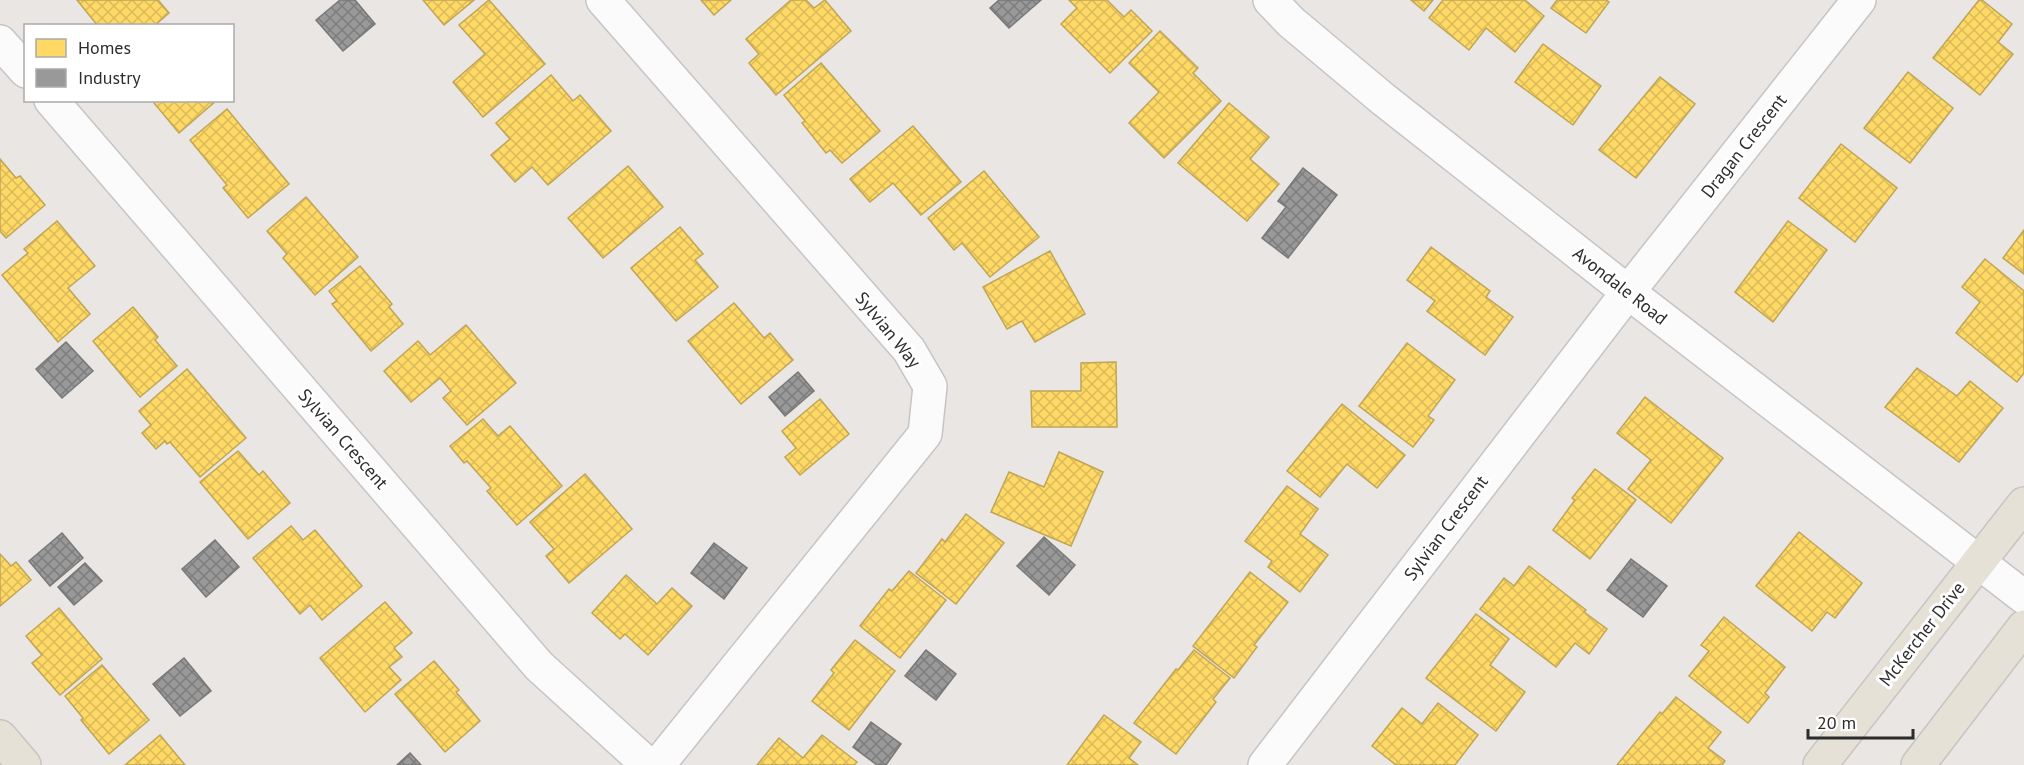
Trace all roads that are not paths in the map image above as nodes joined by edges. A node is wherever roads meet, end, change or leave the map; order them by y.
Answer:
1 (603, 0) edge
2 (1270, 0) edge
3 (1859, 0) edge
4 (0, 42) edge
5 (24, 69) edge
6 (53, 102) edge
7 (1628, 292) junction
8 (2024, 504) edge
9 (1978, 562) junction
10 (2024, 597) edge
11 (2024, 627) edge
12 (0, 737) edge
13 (24, 765) edge
14 (648, 765) edge
15 (658, 765) edge
16 (1265, 765) edge
17 (1820, 765) edge
18 (1918, 765) edge

1 - 15 street, Sylvian Way
2 - 7 street, Avondale Road
3 - 7 street, Dragan Crescent
4 - 5 street
6 - 14 street, Sylvian Crescent
7 - 9 street, Avondale Road
7 - 16 street, Sylvian Crescent
8 - 9 main road, McKercher Drive
9 - 10 street, Avondale Road
9 - 17 main road, McKercher Drive
11 - 18 main road
12 - 13 main road

